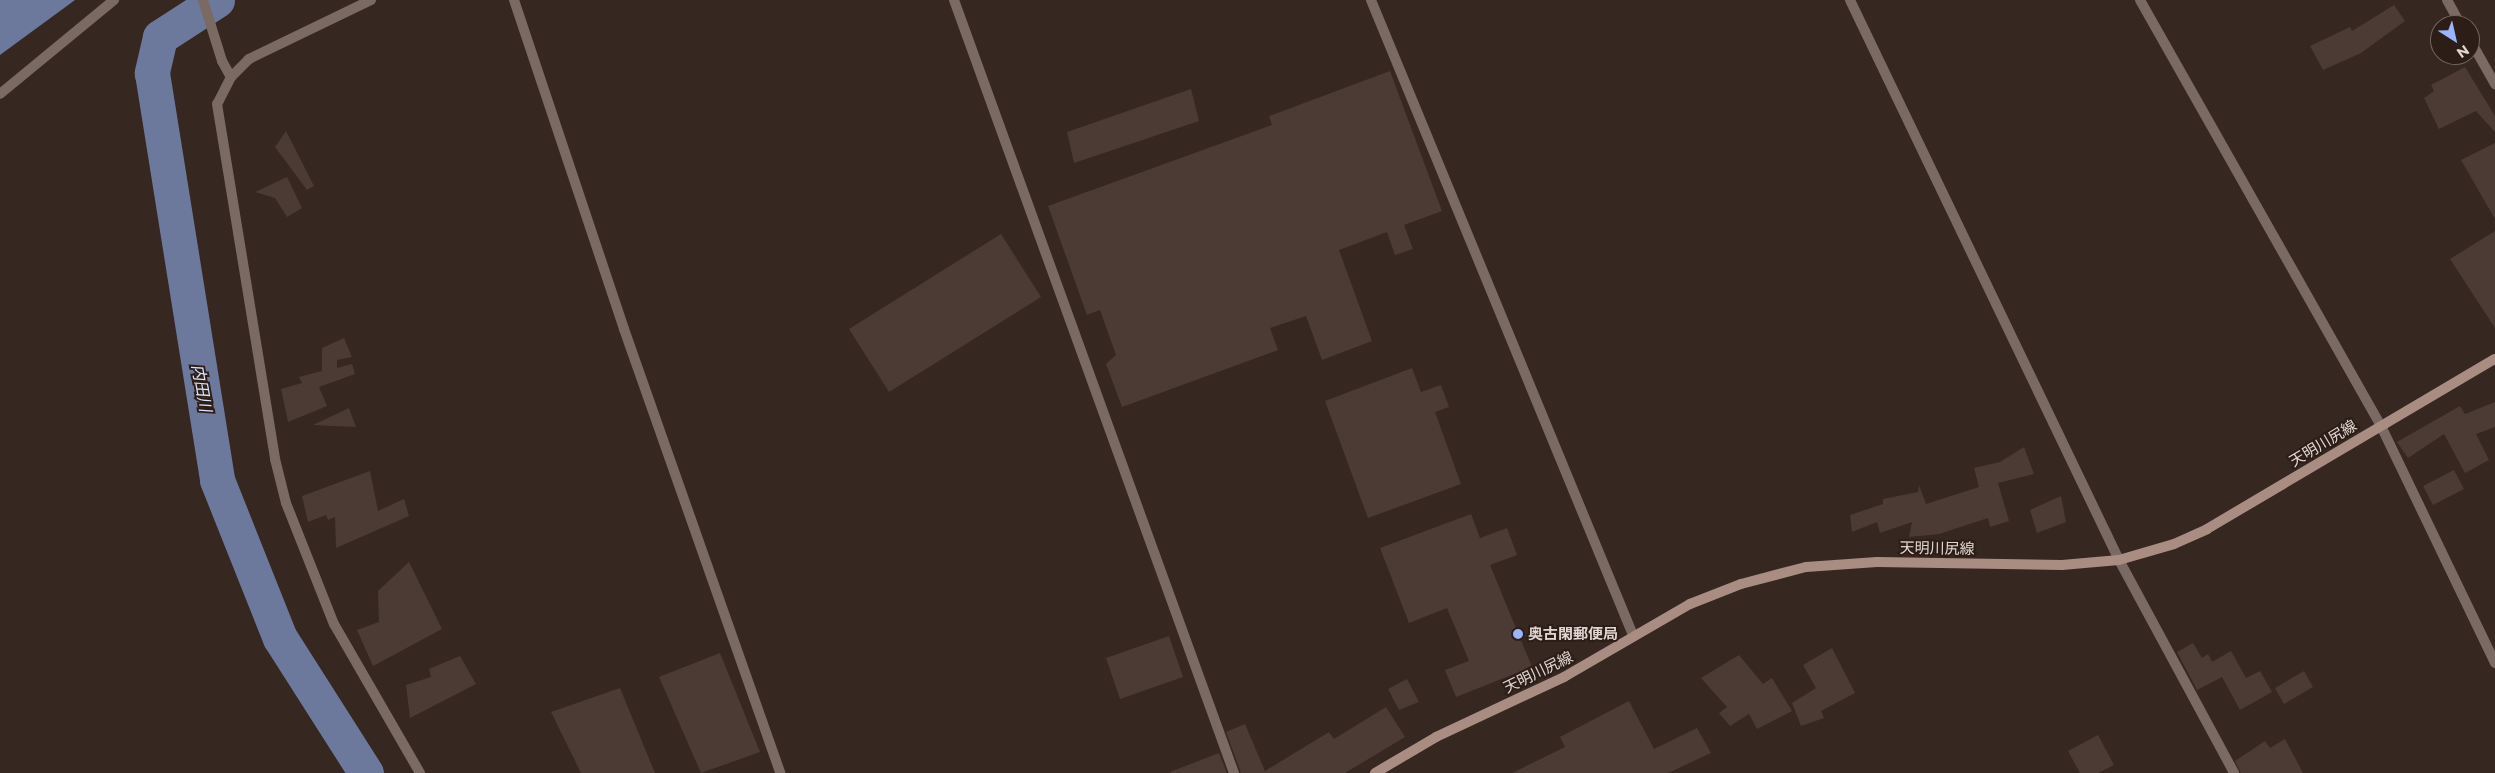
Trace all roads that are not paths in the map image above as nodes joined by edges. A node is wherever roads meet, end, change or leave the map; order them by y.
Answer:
1 (114, 0) edge
2 (203, 0) edge
3 (371, 0) edge
4 (514, 0) edge
5 (954, 0) edge
6 (1371, 0) edge
7 (1850, 0) edge
8 (2140, 0) edge
9 (2447, 0) edge
10 (2456, 15) edge
11 (2480, 58) edge
12 (231, 77) junction
13 (2495, 84) edge
14 (0, 94) edge
15 (2495, 358) edge
16 (2381, 426) junction
17 (2119, 560) junction
18 (1633, 635) junction
19 (2495, 663) edge
20 (420, 773) edge
21 (780, 773) edge
22 (1234, 773) edge
23 (1375, 773) edge
24 (2234, 773) edge

1 - 14 street
2 - 12 street
3 - 12 street
4 - 21 street
5 - 22 street
6 - 18 street
7 - 17 street
8 - 16 street
9 - 10 street
11 - 13 street
12 - 20 street
15 - 16 main road, 天明川尻線
16 - 17 main road, 天明川尻線
16 - 19 street
17 - 18 main road, 天明川尻線
17 - 24 street
18 - 23 main road, 天明川尻線

